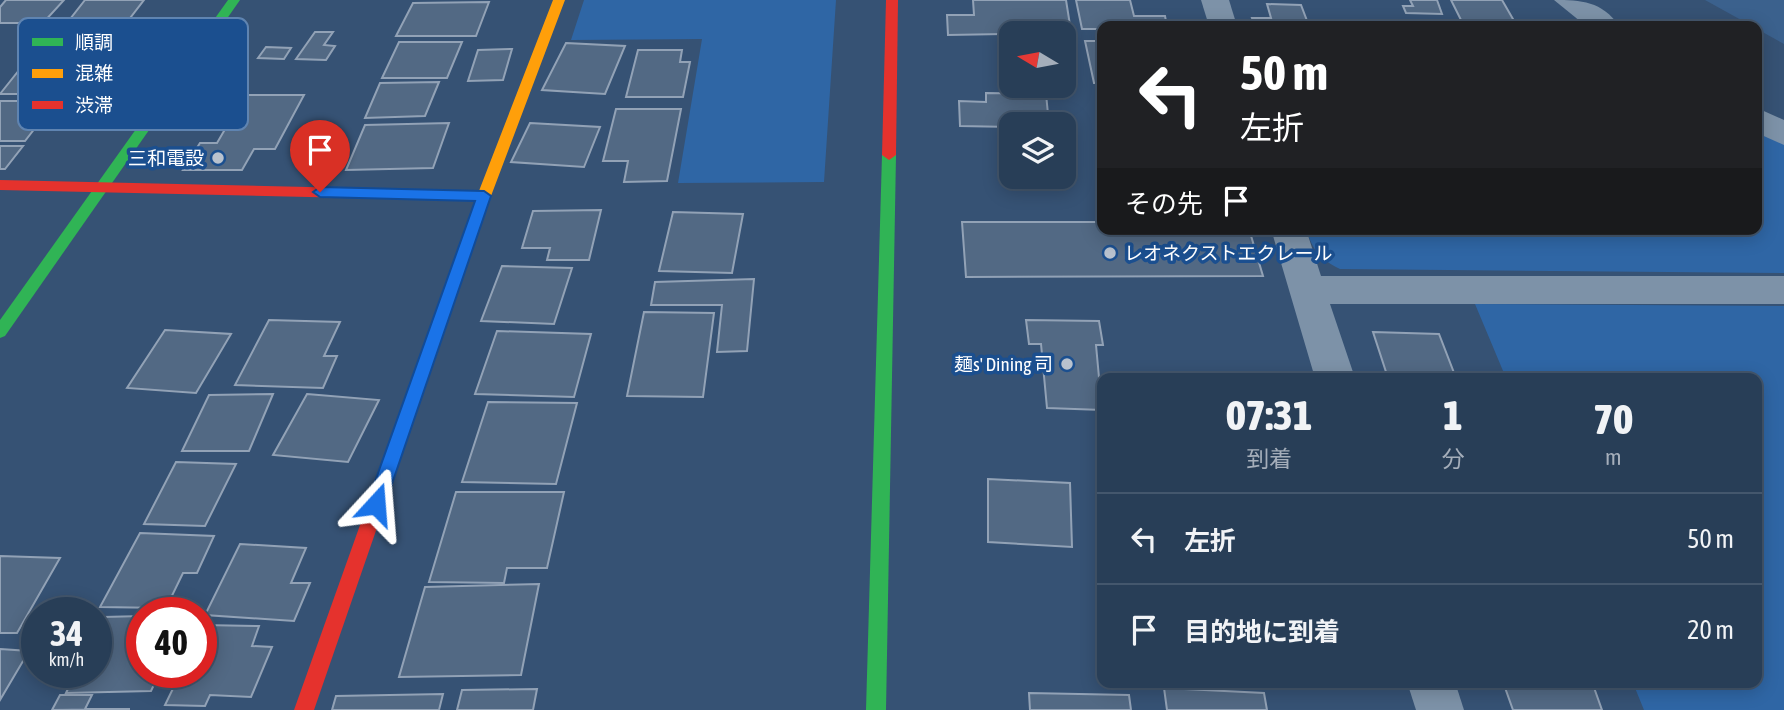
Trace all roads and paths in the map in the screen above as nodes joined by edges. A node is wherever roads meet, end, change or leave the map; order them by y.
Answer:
1 (234, 0) edge
2 (559, 0) edge
3 (892, 0) edge
4 (1215, 0) edge
5 (1568, 0) edge
6 (221, 18) edge
7 (1221, 21) edge
8 (1597, 21) edge
9 (1762, 122) edge
10 (142, 130) edge
11 (1784, 134) edge
12 (0, 185) edge
13 (102, 186) junction
14 (484, 196) junction
15 (1290, 235) edge
16 (1308, 290) junction
17 (1784, 290) edge
18 (0, 332) edge
19 (1333, 373) edge
20 (1434, 688) edge
21 (304, 710) edge
22 (876, 710) edge
23 (1440, 710) edge

1 - 6 street
2 - 14 street
3 - 22 street
4 - 7 street
5 - 8 street
9 - 11 street
10 - 13 street
12 - 13 street
13 - 14 street
13 - 18 street
14 - 21 street
15 - 16 street
16 - 17 street
16 - 19 street
20 - 23 street

